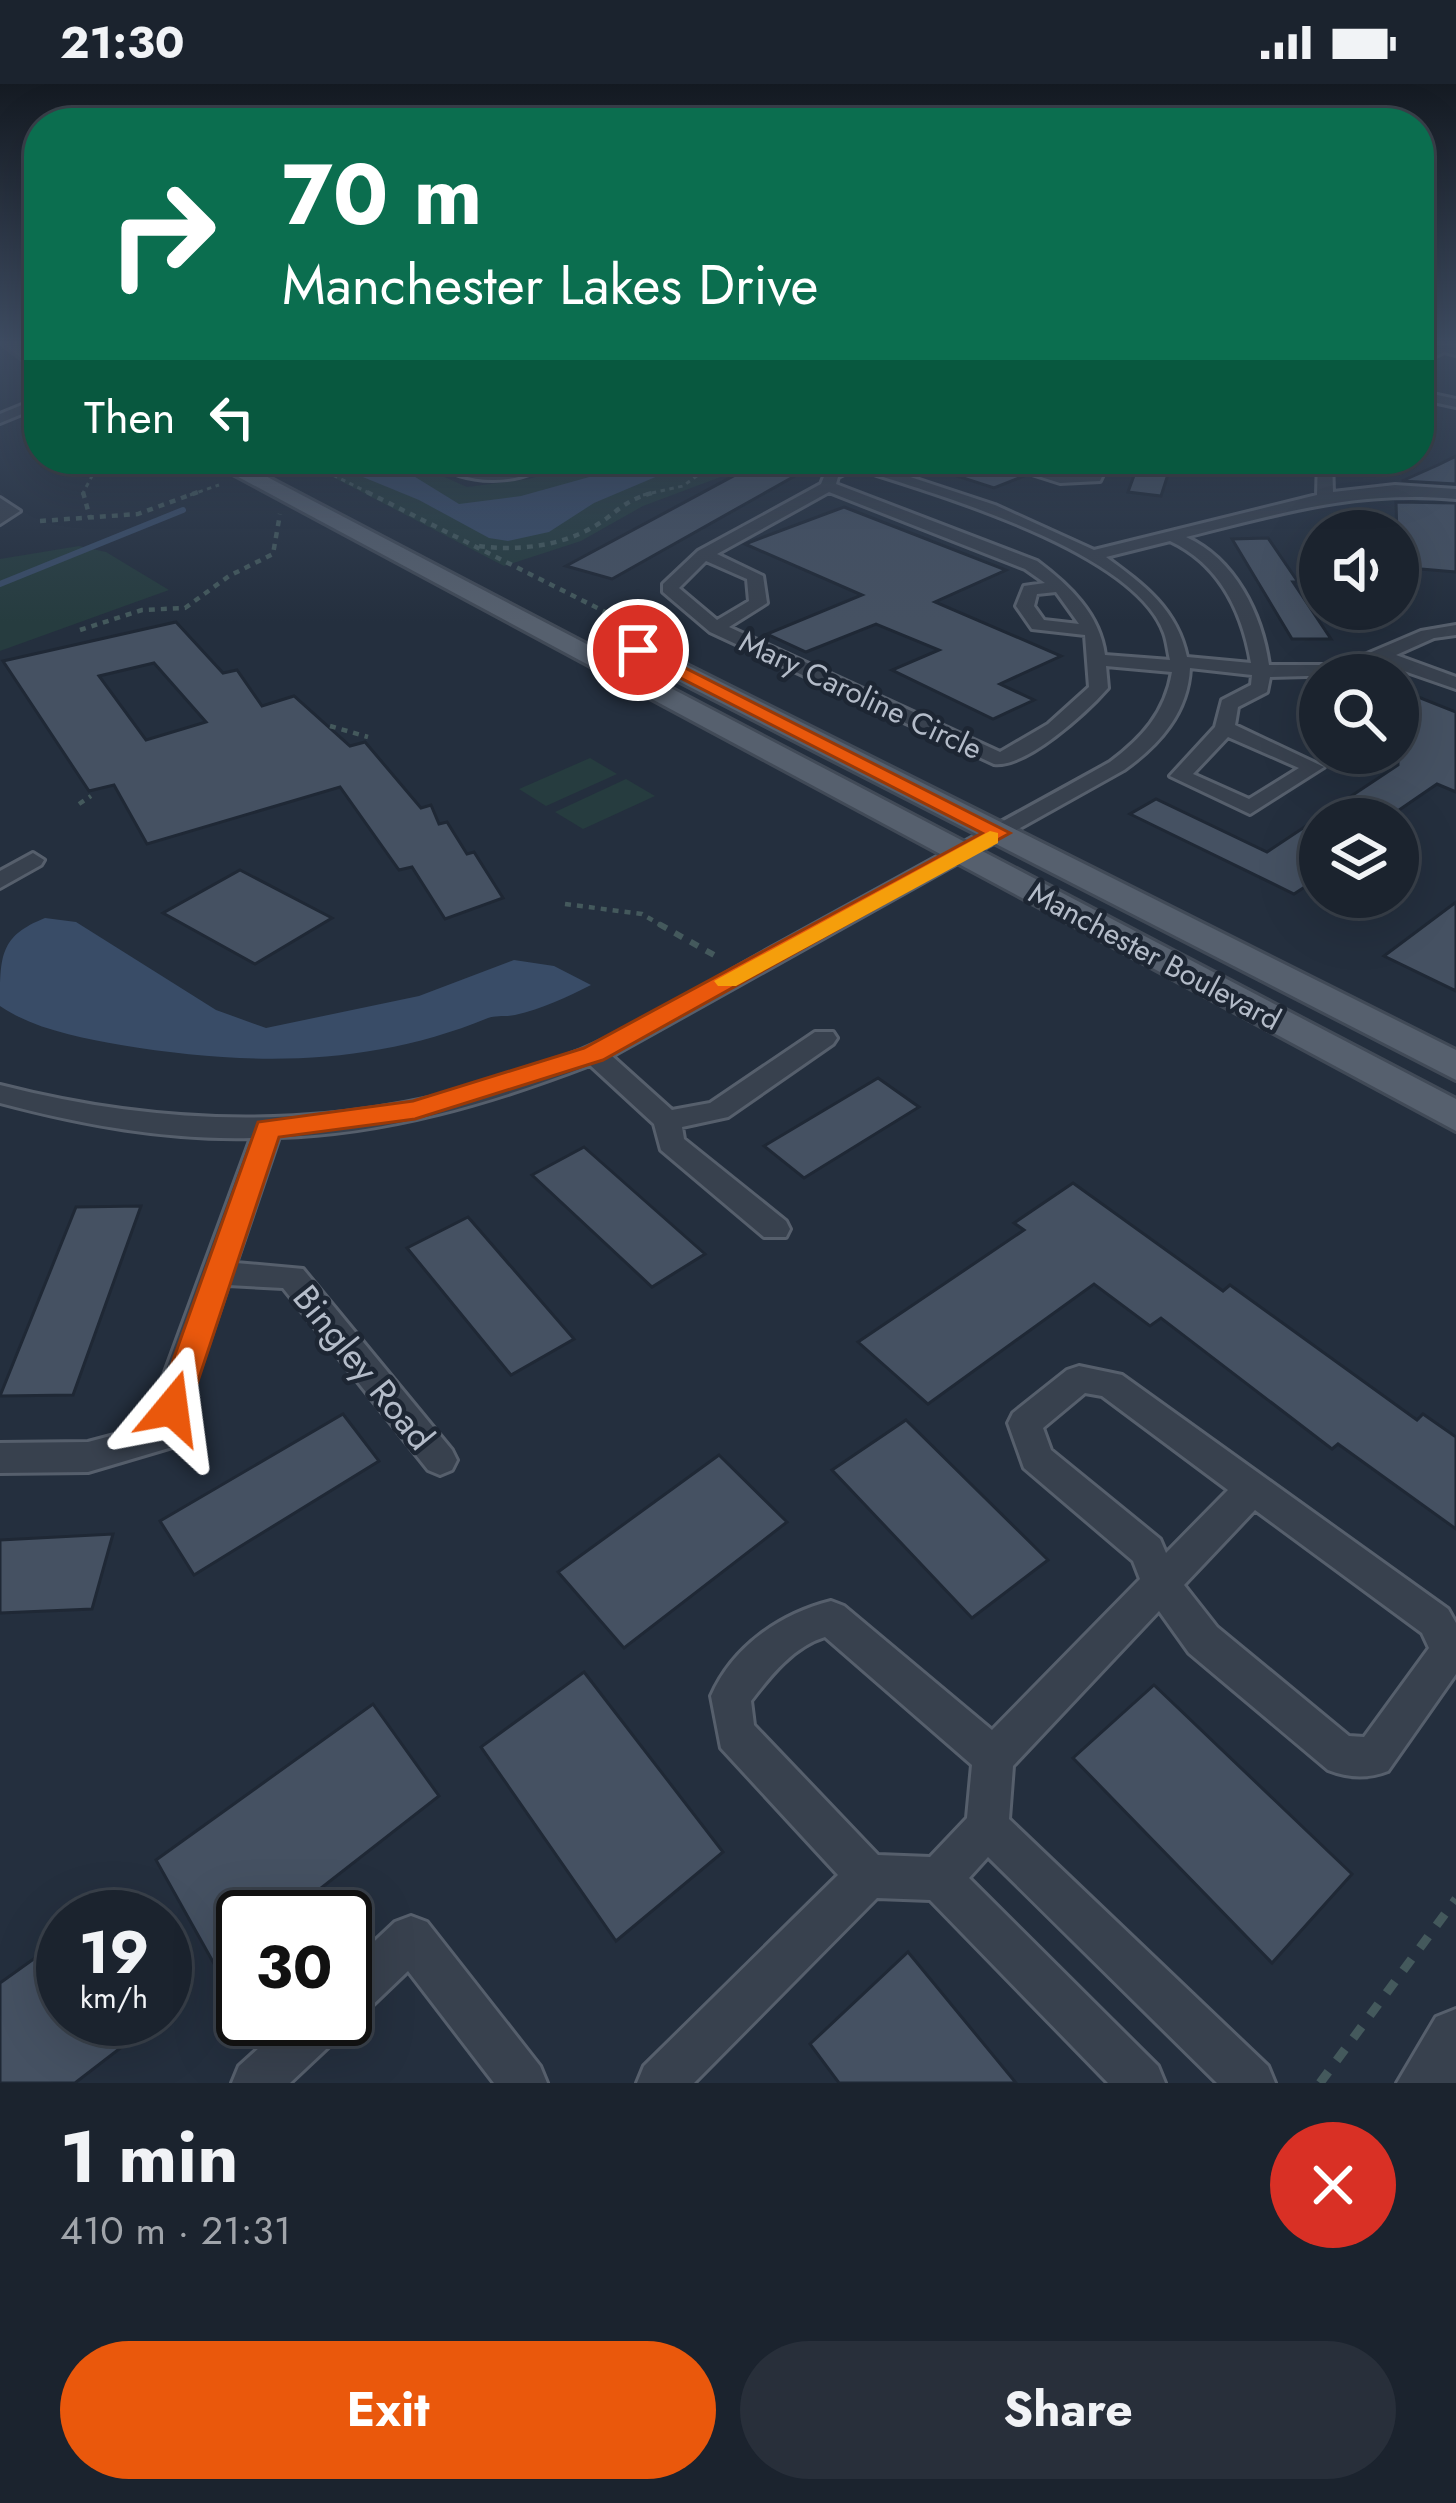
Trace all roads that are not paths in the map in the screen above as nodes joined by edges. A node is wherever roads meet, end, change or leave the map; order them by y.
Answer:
1 (246, 474) edge
2 (293, 474) edge
3 (469, 474) edge
4 (504, 474) edge
5 (833, 474) edge
6 (887, 474) edge
7 (1043, 474) edge
8 (1096, 474) edge
9 (1325, 474) edge
10 (828, 486) junction
11 (1456, 494) edge
12 (1325, 498) junction
13 (0, 503) edge
14 (0, 519) edge
15 (1172, 536) junction
16 (704, 554) junction
17 (1094, 555) junction
18 (1060, 586) junction
19 (716, 628) junction
20 (1456, 630) edge
21 (1097, 648) junction
22 (1392, 654) edge
23 (1181, 661) junction
24 (1265, 668) junction
25 (1299, 669) edge
26 (1419, 669) edge
27 (1456, 682) edge
28 (1225, 728) junction
29 (981, 843) junction
30 (33, 860) dead end
31 (0, 881) edge
32 (824, 1038) dead end
33 (594, 1054) junction
34 (1456, 1066) edge
35 (0, 1094) edge
36 (1456, 1118) edge
37 (667, 1121) junction
38 (268, 1129) junction
39 (775, 1229) dead end
40 (215, 1273) junction
41 (0, 1458) edge
42 (440, 1460) dead end
43 (1253, 1488) junction
44 (1162, 1586) junction
45 (993, 1757) junction
46 (986, 1827) junction
47 (868, 1876) junction
48 (939, 1879) junction
49 (372, 1975) edge
50 (1456, 2036) edge
51 (296, 2046) edge
52 (662, 2082) edge
53 (256, 2083) edge
54 (523, 2083) edge
55 (1141, 2083) edge
56 (1251, 2083) edge
57 (1426, 2083) edge

1 - 29 main road, Manchester Boulevard
2 - 29 main road, Manchester Boulevard
3 - 4 street
5 - 10 street, Mary Caroline Circle
6 - 17 street
7 - 8 street
9 - 12 street
10 - 16 street, Mary Caroline Circle
10 - 18 street
11 - 12 street
12 - 15 street
13 - 14 street
15 - 17 street
15 - 24 street
16 - 19 street, Mary Caroline Circle
16 - 19 street, Mary Caroline Circle
17 - 23 street
18 - 21 street
18 - 21 street
19 - 21 street, Mary Caroline Circle
20 - 22 street
21 - 23 street
23 - 24 street
23 - 29 street
24 - 25 street
24 - 28 street
26 - 27 street
28 - 28 street
29 - 33 street
29 - 34 main road, Manchester Boulevard
29 - 36 main road, Manchester Boulevard
30 - 31 street
32 - 37 street
33 - 37 street
33 - 38 street
35 - 38 street
37 - 39 street
38 - 40 street
40 - 41 street
40 - 42 street, Bingley Road
43 - 44 street
43 - 44 street
43 - 44 street
44 - 45 street
45 - 46 street
45 - 47 street
46 - 48 street
46 - 56 street
47 - 48 street
47 - 52 street
48 - 55 street
49 - 54 street
50 - 57 street
51 - 53 street

